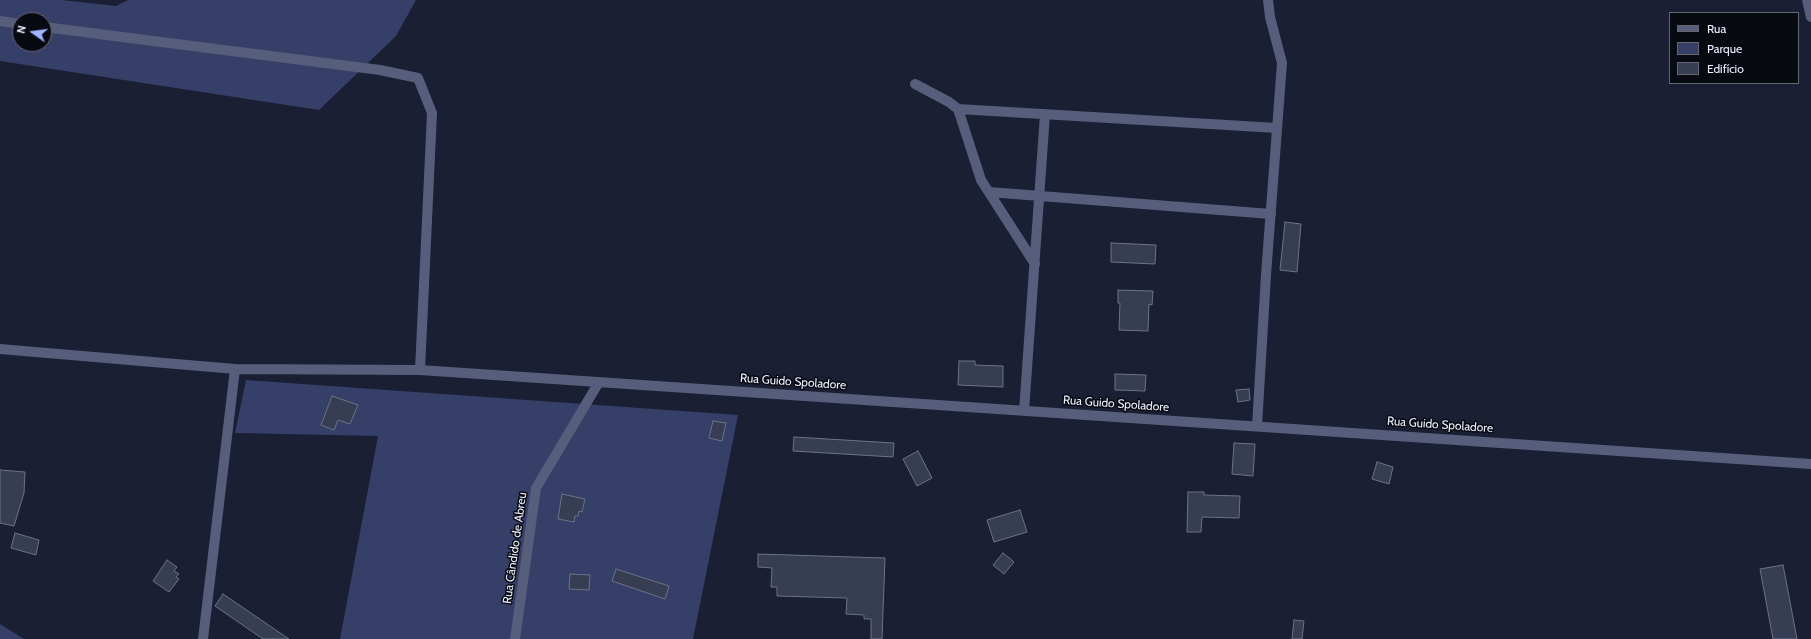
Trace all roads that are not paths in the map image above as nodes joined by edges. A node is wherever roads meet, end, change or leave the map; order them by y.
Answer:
1 (1268, 0) edge
2 (1807, 0) edge
3 (1811, 17) edge
4 (0, 21) edge
5 (12, 23) edge
6 (52, 28) edge
7 (915, 84) dead end
8 (958, 109) junction
9 (1045, 114) junction
10 (1277, 128) junction
11 (989, 192) junction
12 (1040, 196) junction
13 (1271, 214) junction
14 (1035, 264) junction
15 (0, 349) edge
16 (235, 369) junction
17 (420, 370) junction
18 (599, 382) junction
19 (1024, 410) junction
20 (1257, 426) junction
21 (1811, 464) edge
22 (203, 639) edge
23 (515, 639) edge

1 - 10 street
2 - 3 street
4 - 5 street
6 - 17 street
7 - 8 street
8 - 9 street
8 - 11 street
9 - 10 street
9 - 12 street
10 - 13 street
11 - 12 street
11 - 14 street
12 - 13 street
12 - 14 street
13 - 20 street
14 - 19 street
15 - 16 street, Rua Guido Spoladore
16 - 17 street, Rua Guido Spoladore
16 - 22 street
17 - 18 street, Rua Guido Spoladore
18 - 19 street, Rua Guido Spoladore
18 - 23 street, Rua Cândido de Abreu
19 - 20 street, Rua Guido Spoladore
20 - 21 street, Rua Guido Spoladore

